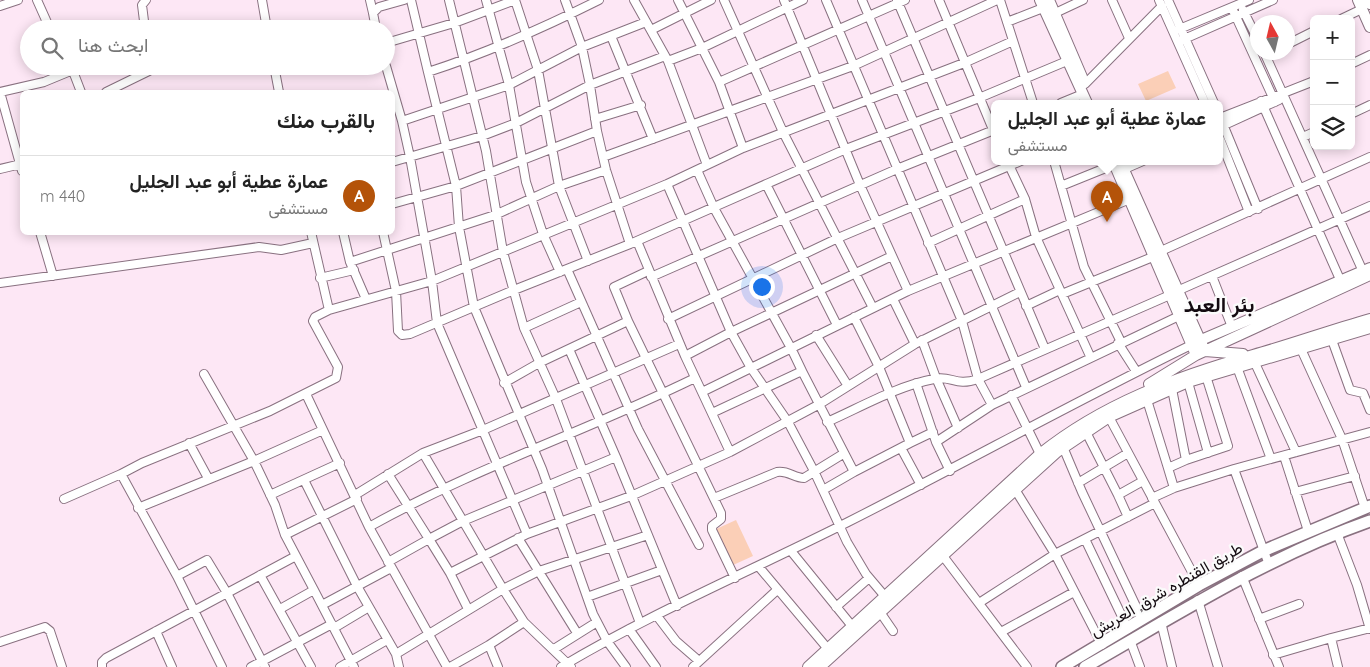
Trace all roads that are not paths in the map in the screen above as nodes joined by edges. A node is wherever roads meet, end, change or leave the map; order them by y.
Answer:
1 (18, 0) edge
2 (37, 0) edge
3 (146, 0) edge
4 (262, 0) edge
5 (370, 0) edge
6 (404, 0) edge
7 (411, 0) edge
8 (449, 0) edge
9 (486, 0) edge
10 (515, 0) edge
11 (565, 0) edge
12 (599, 0) edge
13 (634, 0) edge
14 (678, 0) edge
15 (711, 0) edge
16 (724, 0) edge
17 (802, 0) edge
18 (826, 0) edge
19 (862, 0) edge
20 (940, 0) edge
21 (999, 0) edge
22 (1083, 0) edge
23 (1112, 0) edge
24 (1168, 0) edge
25 (1249, 0) edge
26 (1273, 0) edge
27 (900, 1) edge
28 (983, 3) edge
29 (1160, 3) edge
30 (1365, 3) edge
31 (785, 4) edge
32 (0, 5) edge
33 (1236, 6) junction
34 (1047, 8) edge
35 (489, 10) junction
36 (373, 12) junction
37 (686, 13) junction
38 (1244, 13) junction
39 (570, 14) junction
40 (1347, 15) edge
41 (869, 16) junction
42 (1236, 17) junction
43 (46, 20) edge
44 (144, 20) edge
45 (265, 20) edge
46 (374, 20) edge
47 (646, 22) junction
48 (948, 22) junction
49 (1007, 22) junction
50 (454, 23) junction
51 (1250, 25) edge
52 (1370, 27) edge
53 (1182, 28) junction
54 (651, 30) junction
55 (739, 30) junction
56 (838, 30) junction
57 (1174, 32) junction
58 (419, 33) junction
59 (528, 34) junction
60 (1310, 34) edge
61 (612, 36) junction
62 (1130, 38) junction
63 (1186, 38) junction
64 (914, 39) junction
65 (395, 40) edge
66 (1013, 41) junction
67 (1295, 41) edge
68 (1178, 42) junction
69 (499, 46) junction
70 (802, 46) junction
71 (582, 47) junction
72 (702, 48) junction
73 (884, 53) junction
74 (1370, 55) edge
75 (667, 59) junction
76 (1270, 60) edge
77 (464, 61) junction
78 (1067, 61) junction
79 (1355, 62) edge
80 (964, 63) junction
81 (854, 66) junction
82 (755, 67) junction
83 (538, 70) junction
84 (428, 72) junction
85 (627, 72) junction
86 (58, 75) edge
87 (75, 75) edge
88 (141, 75) edge
89 (276, 75) edge
90 (389, 75) edge
91 (930, 76) junction
92 (1024, 79) junction
93 (817, 80) junction
94 (720, 82) junction
95 (1310, 82) edge
96 (509, 85) junction
97 (590, 85) junction
98 (899, 88) junction
99 (80, 90) edge
100 (110, 90) edge
101 (279, 90) edge
102 (393, 90) edge
103 (0, 92) edge
104 (1286, 93) junction
105 (1085, 94) edge
106 (395, 97) edge
107 (769, 97) junction
108 (473, 98) junction
109 (979, 98) junction
110 (1274, 99) junction
111 (868, 100) junction
112 (1032, 100) edge
113 (1070, 100) edge
114 (1204, 100) edge
115 (1213, 100) edge
116 (640, 104) junction
117 (1263, 104) junction
118 (1370, 105) edge
119 (544, 108) junction
120 (438, 110) junction
121 (731, 111) junction
122 (944, 111) junction
123 (1355, 112) edge
124 (832, 114) junction
125 (595, 119) junction
126 (1223, 120) edge
127 (402, 121) junction
128 (516, 123) junction
129 (913, 123) junction
130 (991, 124) edge
131 (691, 125) junction
132 (10, 126) junction
133 (1223, 128) edge
134 (0, 129) edge
135 (597, 131) junction
136 (783, 132) junction
137 (991, 132) edge
138 (1310, 134) edge
139 (883, 135) junction
140 (482, 136) junction
141 (1303, 137) junction
142 (653, 139) junction
143 (958, 144) junction
144 (447, 147) junction
145 (1223, 147) edge
146 (743, 148) junction
147 (846, 148) junction
148 (551, 149) junction
149 (410, 157) junction
150 (602, 157) junction
151 (1370, 157) edge
152 (928, 158) junction
153 (20, 161) edge
154 (395, 161) edge
155 (522, 161) junction
156 (707, 165) junction
157 (1004, 165) edge
158 (1009, 165) edge
159 (1055, 165) edge
160 (1116, 165) edge
161 (1119, 165) edge
162 (1119, 165) edge
163 (20, 168) edge
164 (802, 168) junction
165 (0, 169) edge
166 (897, 169) junction
167 (606, 170) junction
168 (697, 170) junction
169 (489, 173) junction
170 (974, 180) junction
171 (1322, 180) junction
172 (667, 184) junction
173 (766, 184) junction
174 (860, 185) junction
175 (456, 186) junction
176 (559, 186) junction
177 (1061, 186) junction
178 (1299, 190) junction
179 (943, 193) junction
180 (416, 197) junction
181 (531, 199) junction
182 (1024, 199) junction
183 (1130, 199) junction
184 (821, 202) junction
185 (395, 203) edge
186 (618, 204) junction
187 (913, 205) junction
188 (1370, 206) edge
189 (714, 208) junction
190 (1258, 209) junction
191 (1249, 212) junction
192 (989, 214) junction
193 (495, 215) junction
194 (1340, 219) junction
195 (785, 220) junction
196 (876, 221) junction
197 (572, 222) junction
198 (682, 222) junction
199 (1072, 223) junction
200 (459, 227) junction
201 (958, 228) junction
202 (1318, 229) junction
203 (544, 234) junction
204 (41, 235) edge
205 (312, 235) edge
206 (344, 235) edge
207 (384, 235) edge
208 (1036, 237) junction
209 (838, 238) junction
210 (423, 239) junction
211 (733, 241) junction
212 (313, 243) junction
213 (634, 243) junction
214 (928, 243) junction
215 (386, 250) junction
216 (1004, 251) junction
217 (502, 252) junction
218 (1158, 253) junction
219 (802, 255) junction
220 (892, 256) junction
221 (698, 257) junction
222 (588, 261) junction
223 (350, 262) junction
224 (974, 264) junction
225 (467, 267) junction
226 (354, 270) junction
227 (563, 270) junction
228 (854, 273) junction
229 (1367, 273) edge
230 (650, 274) junction
231 (53, 276) junction
232 (1212, 276) junction
233 (753, 277) junction
234 (320, 278) junction
235 (942, 278) junction
236 (432, 281) junction
237 (1091, 281) junction
238 (0, 284) edge
239 (1342, 284) junction
240 (514, 290) junction
241 (820, 290) junction
242 (396, 291) junction
243 (908, 291) junction
244 (1020, 292) junction
245 (1061, 292) junction
246 (1174, 293) junction
247 (716, 296) junction
248 (366, 299) junction
249 (893, 299) junction
250 (581, 302) junction
251 (991, 306) junction
252 (1026, 306) junction
253 (474, 307) junction
254 (873, 308) junction
255 (329, 310) junction
256 (1280, 311) junction
257 (772, 313) junction
258 (1179, 316) junction
259 (854, 317) junction
260 (668, 319) junction
261 (1370, 319) edge
262 (628, 320) junction
263 (962, 321) junction
264 (1109, 321) junction
265 (437, 323) junction
266 (837, 325) junction
267 (524, 328) junction
268 (1232, 328) junction
269 (1370, 328) edge
270 (730, 332) junction
271 (1080, 333) junction
272 (597, 336) junction
273 (816, 336) junction
274 (922, 340) junction
275 (1332, 340) junction
276 (1120, 343) junction
277 (1196, 343) junction
278 (679, 344) junction
279 (915, 344) junction
280 (791, 348) junction
281 (1301, 348) junction
282 (569, 349) junction
283 (1045, 349) junction
284 (1201, 353) junction
285 (685, 356) junction
286 (1090, 356) junction
287 (1253, 358) junction
288 (646, 359) junction
289 (539, 363) junction
290 (1016, 363) junction
291 (879, 367) junction
292 (1237, 367) junction
293 (751, 368) junction
294 (802, 371) junction
295 (1136, 372) junction
296 (1211, 372) junction
297 (612, 373) junction
298 (204, 374) dead end
299 (695, 378) junction
300 (936, 378) junction
301 (978, 379) junction
302 (1188, 382) junction
303 (504, 383) junction
304 (587, 384) junction
305 (916, 384) junction
306 (848, 386) junction
307 (1026, 387) junction
308 (765, 388) junction
309 (1172, 389) junction
310 (702, 392) junction
311 (890, 393) junction
312 (306, 394) junction
313 (663, 394) junction
314 (1011, 395) junction
315 (556, 399) junction
316 (1147, 400) junction
317 (818, 405) junction
318 (992, 405) junction
319 (629, 409) junction
320 (1370, 410) edge
321 (712, 413) junction
322 (1110, 413) junction
323 (520, 415) junction
324 (602, 421) junction
325 (788, 422) junction
326 (827, 422) junction
327 (234, 427) junction
328 (958, 428) junction
329 (323, 430) junction
330 (483, 430) junction
331 (1028, 430) junction
332 (933, 432) junction
333 (1086, 432) junction
334 (1370, 432) edge
335 (570, 435) junction
336 (1342, 439) junction
337 (936, 442) junction
338 (189, 443) junction
339 (910, 443) junction
340 (1063, 447) junction
341 (534, 448) junction
342 (901, 448) junction
343 (730, 452) junction
344 (1208, 452) junction
345 (1296, 452) junction
346 (423, 453) junction
347 (1128, 453) junction
348 (843, 454) junction
349 (1040, 454) junction
350 (1284, 456) junction
351 (616, 457) junction
352 (1271, 459) junction
353 (1186, 460) junction
354 (254, 461) junction
355 (340, 463) junction
356 (497, 464) junction
357 (699, 466) junction
358 (1104, 468) junction
359 (1168, 468) junction
360 (1234, 469) junction
361 (814, 470) junction
362 (584, 471) junction
363 (950, 471) junction
364 (854, 472) junction
365 (121, 474) junction
366 (388, 474) junction
367 (1355, 476) junction
368 (208, 478) junction
369 (304, 480) junction
370 (664, 481) junction
371 (1143, 481) junction
372 (1078, 483) junction
373 (921, 485) junction
374 (548, 486) junction
375 (443, 487) junction
376 (1174, 488) junction
377 (823, 490) junction
378 (1016, 491) junction
379 (1296, 492) junction
380 (270, 495) junction
381 (1118, 495) junction
382 (631, 496) junction
383 (356, 497) junction
384 (714, 498) junction
385 (64, 499) dead end
386 (511, 500) junction
387 (1154, 500) junction
388 (408, 506) junction
389 (1368, 507) edge
390 (138, 508) junction
391 (598, 509) junction
392 (322, 516) junction
393 (1128, 517) junction
394 (463, 521) junction
395 (1370, 521) edge
396 (561, 523) junction
397 (369, 527) junction
398 (839, 527) junction
399 (1100, 531) junction
400 (1308, 531) junction
401 (1337, 533) junction
402 (527, 534) junction
403 (285, 535) junction
404 (648, 535) junction
405 (518, 538) junction
406 (429, 539) junction
407 (1085, 539) junction
408 (699, 545) dead end
409 (611, 548) junction
410 (791, 550) junction
411 (1263, 551) junction
412 (1055, 554) junction
413 (483, 555) junction
414 (296, 556) junction
415 (943, 556) junction
416 (574, 559) junction
417 (1268, 562) junction
418 (390, 565) junction
419 (759, 567) junction
420 (539, 570) junction
421 (662, 570) junction
422 (450, 573) junction
423 (260, 574) junction
424 (177, 576) junction
425 (1242, 576) junction
426 (735, 578) junction
427 (869, 578) junction
428 (624, 585) junction
429 (1199, 585) junction
430 (357, 586) junction
431 (502, 589) junction
432 (314, 590) junction
433 (776, 591) junction
434 (1074, 592) junction
435 (228, 593) junction
436 (587, 598) junction
437 (887, 599) junction
438 (1198, 600) junction
439 (979, 603) junction
440 (1299, 604) dead end
441 (322, 606) junction
442 (677, 606) junction
443 (369, 607) junction
444 (836, 607) junction
445 (280, 608) junction
446 (194, 609) junction
447 (468, 609) junction
448 (880, 612) junction
449 (657, 616) junction
450 (1259, 619) junction
451 (1142, 620) junction
452 (524, 622) junction
453 (597, 622) junction
454 (1161, 622) junction
455 (640, 623) junction
456 (333, 626) junction
457 (852, 626) junction
458 (629, 629) junction
459 (1370, 629) edge
460 (156, 631) junction
461 (894, 631) dead end
462 (1001, 632) junction
463 (577, 633) junction
464 (1129, 634) junction
465 (427, 635) junction
466 (1331, 638) junction
467 (387, 640) junction
468 (607, 640) junction
469 (0, 642) edge
470 (297, 642) junction
471 (489, 644) junction
472 (1102, 645) junction
473 (828, 649) junction
474 (554, 650) junction
475 (396, 654) junction
476 (1273, 655) junction
477 (263, 664) edge
478 (353, 664) edge
479 (696, 664) edge
480 (566, 666) edge
481 (62, 667) edge
482 (102, 667) edge
483 (172, 667) edge
484 (222, 667) edge
485 (251, 667) edge
486 (311, 667) edge
487 (340, 667) edge
488 (399, 667) edge
489 (449, 667) edge
490 (498, 667) edge
491 (626, 667) edge
492 (656, 667) edge
493 (808, 667) edge
494 (820, 667) edge
495 (1027, 667) edge
496 (1062, 667) edge
497 (1086, 667) edge
498 (1140, 667) edge
499 (1172, 667) edge
500 (1218, 667) edge
501 (1278, 667) edge
502 (1338, 667) edge

1 - 32 street
2 - 43 street
3 - 44 street
4 - 45 street
5 - 36 street
6 - 36 street
7 - 58 street
8 - 50 street
9 - 35 street
10 - 35 street
10 - 59 street
11 - 39 street
12 - 39 street
13 - 47 street
14 - 37 street
15 - 37 street
16 - 55 street
17 - 31 street
18 - 56 street
19 - 41 street
20 - 48 street
21 - 28 street
21 - 49 street
22 - 34 street
23 - 62 street
24 - 53 street
25 - 33 street
26 - 38 street
27 - 41 street
27 - 64 street
28 - 48 street
29 - 57 street
29 - 62 street
30 - 40 street
30 - 52 main road
31 - 55 street
31 - 70 street
33 - 38 street
33 - 42 street
33 - 53 street
34 - 49 street
34 - 78 main road
34 - 105 main road
35 - 50 street
35 - 69 street
36 - 46 street
37 - 54 street
37 - 72 street
38 - 42 street
38 - 51 street
39 - 59 street
39 - 71 street
41 - 56 street
41 - 73 street
42 - 63 street
42 - 110 street
47 - 54 street
47 - 61 street
48 - 64 street
48 - 80 street
49 - 66 street
50 - 58 street
50 - 77 street
53 - 57 street
53 - 63 street
54 - 75 street
55 - 72 street
55 - 82 street
56 - 70 street
56 - 81 street
57 - 68 street
58 - 65 street
58 - 84 street
59 - 69 street
59 - 83 street
60 - 67 street
61 - 71 street
61 - 85 street
62 - 105 street
63 - 68 street
63 - 115 street
64 - 73 street
64 - 91 street
66 - 80 street
66 - 92 street
68 - 114 street
69 - 77 street
69 - 96 street
70 - 82 street
70 - 93 street
71 - 83 street
71 - 97 street
72 - 75 street
72 - 94 street
73 - 81 street
73 - 98 street
74 - 79 street
75 - 85 street
75 - 131 street
76 - 104 street
77 - 84 street
77 - 108 street
78 - 92 street
78 - 105 main road
80 - 91 street
80 - 109 street
81 - 93 street
81 - 111 street
82 - 94 street
82 - 107 street
83 - 96 street
83 - 119 street
84 - 120 street
85 - 97 street
85 - 116 street
86 - 103 street
87 - 99 street
88 - 100 street
89 - 101 street
90 - 102 street
91 - 98 street
91 - 122 street
92 - 109 street
92 - 112 street
93 - 107 street
93 - 124 street
94 - 121 street
95 - 104 street
96 - 108 street
96 - 128 street
97 - 119 street
97 - 125 street
98 - 111 street
98 - 129 street
103 - 132 street
104 - 110 street
104 - 141 street
105 - 113 street
106 - 127 street
107 - 121 street
107 - 136 street
108 - 120 street
108 - 140 street
109 - 122 street
109 - 130 street
110 - 117 street
111 - 124 street
111 - 139 street
116 - 125 street
116 - 142 street
117 - 126 street
117 - 178 street
118 - 123 street
119 - 128 street
119 - 148 street
120 - 127 street
120 - 144 street
121 - 131 street
121 - 146 street
122 - 129 street
122 - 143 street
124 - 136 street
124 - 147 street
125 - 135 street
127 - 149 street
128 - 140 street
128 - 155 street
129 - 139 street
129 - 152 street
131 - 142 street
131 - 156 street
132 - 134 street
132 - 153 street
133 - 190 street
135 - 148 street
135 - 150 street
136 - 146 street
136 - 164 street
137 - 143 street
138 - 141 street
139 - 147 street
139 - 166 street
140 - 144 street
140 - 169 street
141 - 171 street
142 - 150 street
143 - 152 street
143 - 170 street
144 - 149 street
144 - 175 street
145 - 191 street
146 - 156 street
147 - 164 street
147 - 174 street
148 - 155 street
148 - 176 street
149 - 154 street
149 - 180 street
150 - 167 street
151 - 171 street
152 - 166 street
152 - 179 street
155 - 169 street
155 - 181 street
156 - 168 street
157 - 170 street
158 - 182 street
159 - 177 street
160 - 177 street
161 - 183 main road
162 - 218 main road
163 - 165 street
164 - 173 street
164 - 184 street
166 - 174 street
166 - 187 street
167 - 176 street
167 - 186 street
168 - 172 street
168 - 189 street
169 - 175 street
169 - 193 street
170 - 179 street
170 - 192 street
171 - 178 street
171 - 194 street
172 - 186 street
172 - 198 street
173 - 189 street
173 - 195 street
174 - 184 street
174 - 196 street
175 - 180 street
175 - 200 street
176 - 181 street
176 - 197 street
177 - 199 street
178 - 190 street
178 - 202 street
179 - 187 street
179 - 201 street
180 - 185 street
180 - 210 street
181 - 193 street
181 - 203 street
182 - 192 street
182 - 208 street
183 - 199 street
183 - 218 main road
184 - 195 street
184 - 209 street
186 - 197 street
186 - 213 street
187 - 196 street
187 - 214 street
188 - 194 street
189 - 198 street
189 - 211 street
190 - 191 street
191 - 218 street
192 - 201 street
192 - 216 street
193 - 200 street
193 - 217 street
194 - 202 street
194 - 229 street
195 - 211 street
195 - 219 street
196 - 209 street
196 - 220 street
197 - 203 street
197 - 222 street
198 - 213 street
198 - 221 street
199 - 208 street
199 - 237 street
200 - 210 street
200 - 225 street
201 - 214 street
201 - 224 street
202 - 232 street
202 - 239 street
203 - 217 street
203 - 227 street
204 - 231 street
205 - 212 street
206 - 223 street
207 - 215 street
208 - 216 street
208 - 245 street
209 - 219 street
209 - 228 street
210 - 215 street
210 - 236 street
211 - 221 street
211 - 233 street
212 - 231 street
212 - 234 street
213 - 222 street
213 - 230 street
214 - 235 street
215 - 223 street
215 - 242 street
216 - 224 street
216 - 244 street
217 - 225 street
217 - 240 street
218 - 237 street
218 - 246 main road
219 - 233 street
219 - 241 street
220 - 228 street
220 - 243 street
221 - 230 street
221 - 247 street
222 - 227 street
223 - 226 street
224 - 235 street
224 - 251 street
225 - 236 street
225 - 253 street
226 - 234 street
226 - 248 street
227 - 240 street
227 - 250 street
228 - 241 street
228 - 254 street
229 - 239 main road
230 - 260 street
230 - 262 street
231 - 238 street
232 - 246 street
232 - 268 street
233 - 247 street
233 - 257 street
234 - 255 street
235 - 243 street
235 - 263 street
236 - 242 street
236 - 265 street
237 - 245 street
237 - 264 street
239 - 256 main road
240 - 253 street
240 - 267 street
241 - 257 street
241 - 266 street
242 - 248 street
242 - 265 street
243 - 249 street
244 - 251 street
244 - 252 street
245 - 252 street
245 - 271 street
246 - 258 main road
246 - 264 street
246 - 277 main road
247 - 260 street
247 - 270 street
248 - 255 street
249 - 254 street
249 - 279 street
250 - 267 street
250 - 272 street
251 - 263 street
251 - 290 street
252 - 283 street
253 - 265 street
253 - 303 street
254 - 259 street
255 - 312 street
256 - 268 main road
256 - 284 main road
257 - 270 street
257 - 280 street
258 - 276 street
258 - 277 main road
259 - 266 street
259 - 291 street
260 - 278 street
261 - 287 main road
262 - 272 street
262 - 288 street
263 - 274 street
263 - 301 street
264 - 271 street
264 - 276 street
265 - 330 street
266 - 273 street
267 - 289 street
268 - 277 main road
269 - 275 main road
270 - 285 street
270 - 293 street
271 - 283 street
271 - 286 street
272 - 282 street
272 - 297 street
273 - 280 street
273 - 306 street
274 - 279 street
274 - 300 street
275 - 281 main road
275 - 320 street
276 - 286 street
276 - 295 street
277 - 284 main road
277 - 295 street
278 - 285 street
278 - 288 street
279 - 291 street
280 - 293 street
280 - 294 street
281 - 287 main road
281 - 336 street
282 - 289 street
282 - 304 street
283 - 290 street
284 - 287 main road
284 - 322 main road
285 - 299 street
286 - 307 street
287 - 292 main road
287 - 296 main road
287 - 345 street
288 - 297 street
288 - 313 street
289 - 303 street
289 - 315 street
290 - 301 street
290 - 307 street
291 - 306 street
291 - 311 street
292 - 296 main road
292 - 352 street
293 - 308 street
293 - 310 street
294 - 308 street
294 - 317 street
295 - 331 street
296 - 302 main road
296 - 322 main road
296 - 344 street
297 - 304 street
297 - 319 street
298 - 327 street
299 - 310 street
299 - 313 street
300 - 301 street
300 - 305 street
300 - 328 street
301 - 318 street
302 - 309 main road
302 - 344 street
303 - 323 street
304 - 315 street
304 - 324 street
305 - 311 street
305 - 332 street
306 - 317 street
307 - 314 street
308 - 321 street
308 - 325 street
309 - 316 main road
309 - 353 street
310 - 321 street
311 - 326 street
311 - 339 street
312 - 327 street
312 - 329 street
313 - 319 street
313 - 357 street
314 - 318 street
314 - 331 street
315 - 323 street
315 - 335 street
316 - 322 main road
316 - 359 street
317 - 325 street
317 - 326 street
318 - 328 street
319 - 324 street
319 - 370 street
321 - 343 street
322 - 333 main road
322 - 347 street
322 - 349 main road
323 - 330 street
323 - 341 street
324 - 335 street
324 - 351 street
325 - 343 street
325 - 361 street
326 - 348 street
327 - 338 street
327 - 354 street
328 - 337 street
329 - 354 street
329 - 355 street
330 - 346 street
330 - 356 street
331 - 349 street
331 - 363 street
332 - 337 street
332 - 339 street
333 - 340 main road
333 - 358 street
334 - 336 street
335 - 341 street
335 - 362 street
336 - 345 street
336 - 367 street
337 - 363 street
338 - 365 street
338 - 368 street
339 - 342 street
340 - 372 street
340 - 378 main road
341 - 356 street
341 - 374 street
342 - 364 street
342 - 373 street
343 - 357 street
344 - 353 street
345 - 350 street
346 - 366 street
346 - 375 street
347 - 358 street
347 - 371 street
348 - 361 street
348 - 364 street
349 - 437 main road
350 - 352 street
350 - 379 street
351 - 362 street
351 - 382 street
352 - 360 street
353 - 359 street
354 - 368 street
354 - 380 street
355 - 369 street
355 - 383 street
356 - 375 street
356 - 386 street
357 - 370 street
357 - 384 street
358 - 372 street
358 - 381 street
359 - 376 street
360 - 376 street
360 - 411 street
361 - 377 street
361 - 384 street
362 - 374 street
362 - 391 street
363 - 373 street
364 - 377 street
365 - 385 street
365 - 390 street
366 - 383 street
366 - 388 street
367 - 379 street
367 - 389 street
368 - 390 street
369 - 380 street
369 - 392 street
370 - 382 street
370 - 408 street
371 - 381 street
371 - 387 street
372 - 399 street
373 - 398 street
374 - 386 street
374 - 396 street
375 - 388 street
375 - 394 street
376 - 387 street
377 - 398 street
378 - 412 street
378 - 415 main road
379 - 400 street
380 - 403 street
381 - 393 street
382 - 391 street
382 - 404 street
383 - 392 street
383 - 397 street
384 - 426 street
386 - 394 street
386 - 402 street
387 - 393 street
387 - 429 street
388 - 397 street
388 - 406 street
389 - 400 highway, طريق القنطره شرق, العريش
390 - 424 street
391 - 396 street
391 - 409 street
392 - 403 street
392 - 430 street
393 - 399 street
394 - 406 street
394 - 413 street
395 - 401 highway, طريق القنطره شرق, العريش
396 - 402 street
396 - 416 street
397 - 418 street
398 - 410 street
398 - 427 street
399 - 407 street
399 - 451 street
400 - 411 highway, طريق القنطره شرق, العريش
401 - 417 highway, طريق القنطره شرق, العريش
401 - 459 street
402 - 405 street
403 - 414 street
404 - 409 street
404 - 421 street
405 - 413 street
405 - 420 street
406 - 418 street
406 - 422 street
407 - 412 street
407 - 464 street
409 - 416 street
409 - 428 street
410 - 419 street
410 - 444 street
411 - 417 street
411 - 429 highway, طريق القنطره شرق, العريش
412 - 434 street
412 - 439 street
413 - 422 street
413 - 431 street
414 - 423 street
414 - 432 street
415 - 437 main road
415 - 439 street
416 - 420 street
416 - 436 street
417 - 425 highway, طريق القنطره شرق, العريش
418 - 430 street
418 - 465 street
419 - 426 street
419 - 433 street
420 - 431 street
420 - 463 street
421 - 428 street
421 - 442 street
422 - 447 street
423 - 435 street
423 - 445 street
424 - 435 street
424 - 446 street
425 - 438 highway, طريق القنطره شرق, العريش
425 - 450 street
426 - 442 street
427 - 437 street
427 - 444 street
428 - 436 street
428 - 455 street
429 - 451 highway, طريق القنطره شرق, العريش
430 - 441 street
430 - 443 street
431 - 447 street
431 - 452 street
432 - 441 street
432 - 445 street
433 - 473 street
433 - 479 street
434 - 462 street
434 - 472 street
435 - 446 street
435 - 477 street
436 - 453 street
437 - 448 main road
437 - 457 main road
438 - 454 highway, طريق القنطره شرق, العريش
438 - 500 street
439 - 462 street
440 - 450 street
441 - 456 street
442 - 449 street
443 - 456 street
443 - 467 street
444 - 457 street
445 - 470 street
446 - 460 street
446 - 484 street
447 - 465 street
448 - 461 street
448 - 494 main road
449 - 455 street
449 - 479 street
450 - 476 street
451 - 464 highway, طريق القنطره شرق, العريش
452 - 471 street
452 - 474 street
453 - 463 street
453 - 468 street
454 - 464 highway, طريق القنطره شرق, العريش
454 - 499 street
455 - 458 street
456 - 470 street
456 - 478 street
457 - 473 main road
458 - 468 street
458 - 492 street
459 - 466 street
460 - 482 street
460 - 483 street
462 - 495 street
463 - 474 street
464 - 472 highway, طريق القنطره شرق, العريش
464 - 497 highway, طريق القنطره شرق, العريش
464 - 498 street
465 - 475 street
465 - 489 street
466 - 476 street
466 - 502 street
467 - 475 street
467 - 478 street
468 - 480 street
468 - 491 street
469 - 481 street
470 - 477 street
470 - 486 street
471 - 489 street
471 - 490 street
472 - 496 highway, طريق القنطره شرق, العريش
473 - 493 main road
474 - 480 street
475 - 488 street
476 - 501 street
477 - 485 street
478 - 487 street

